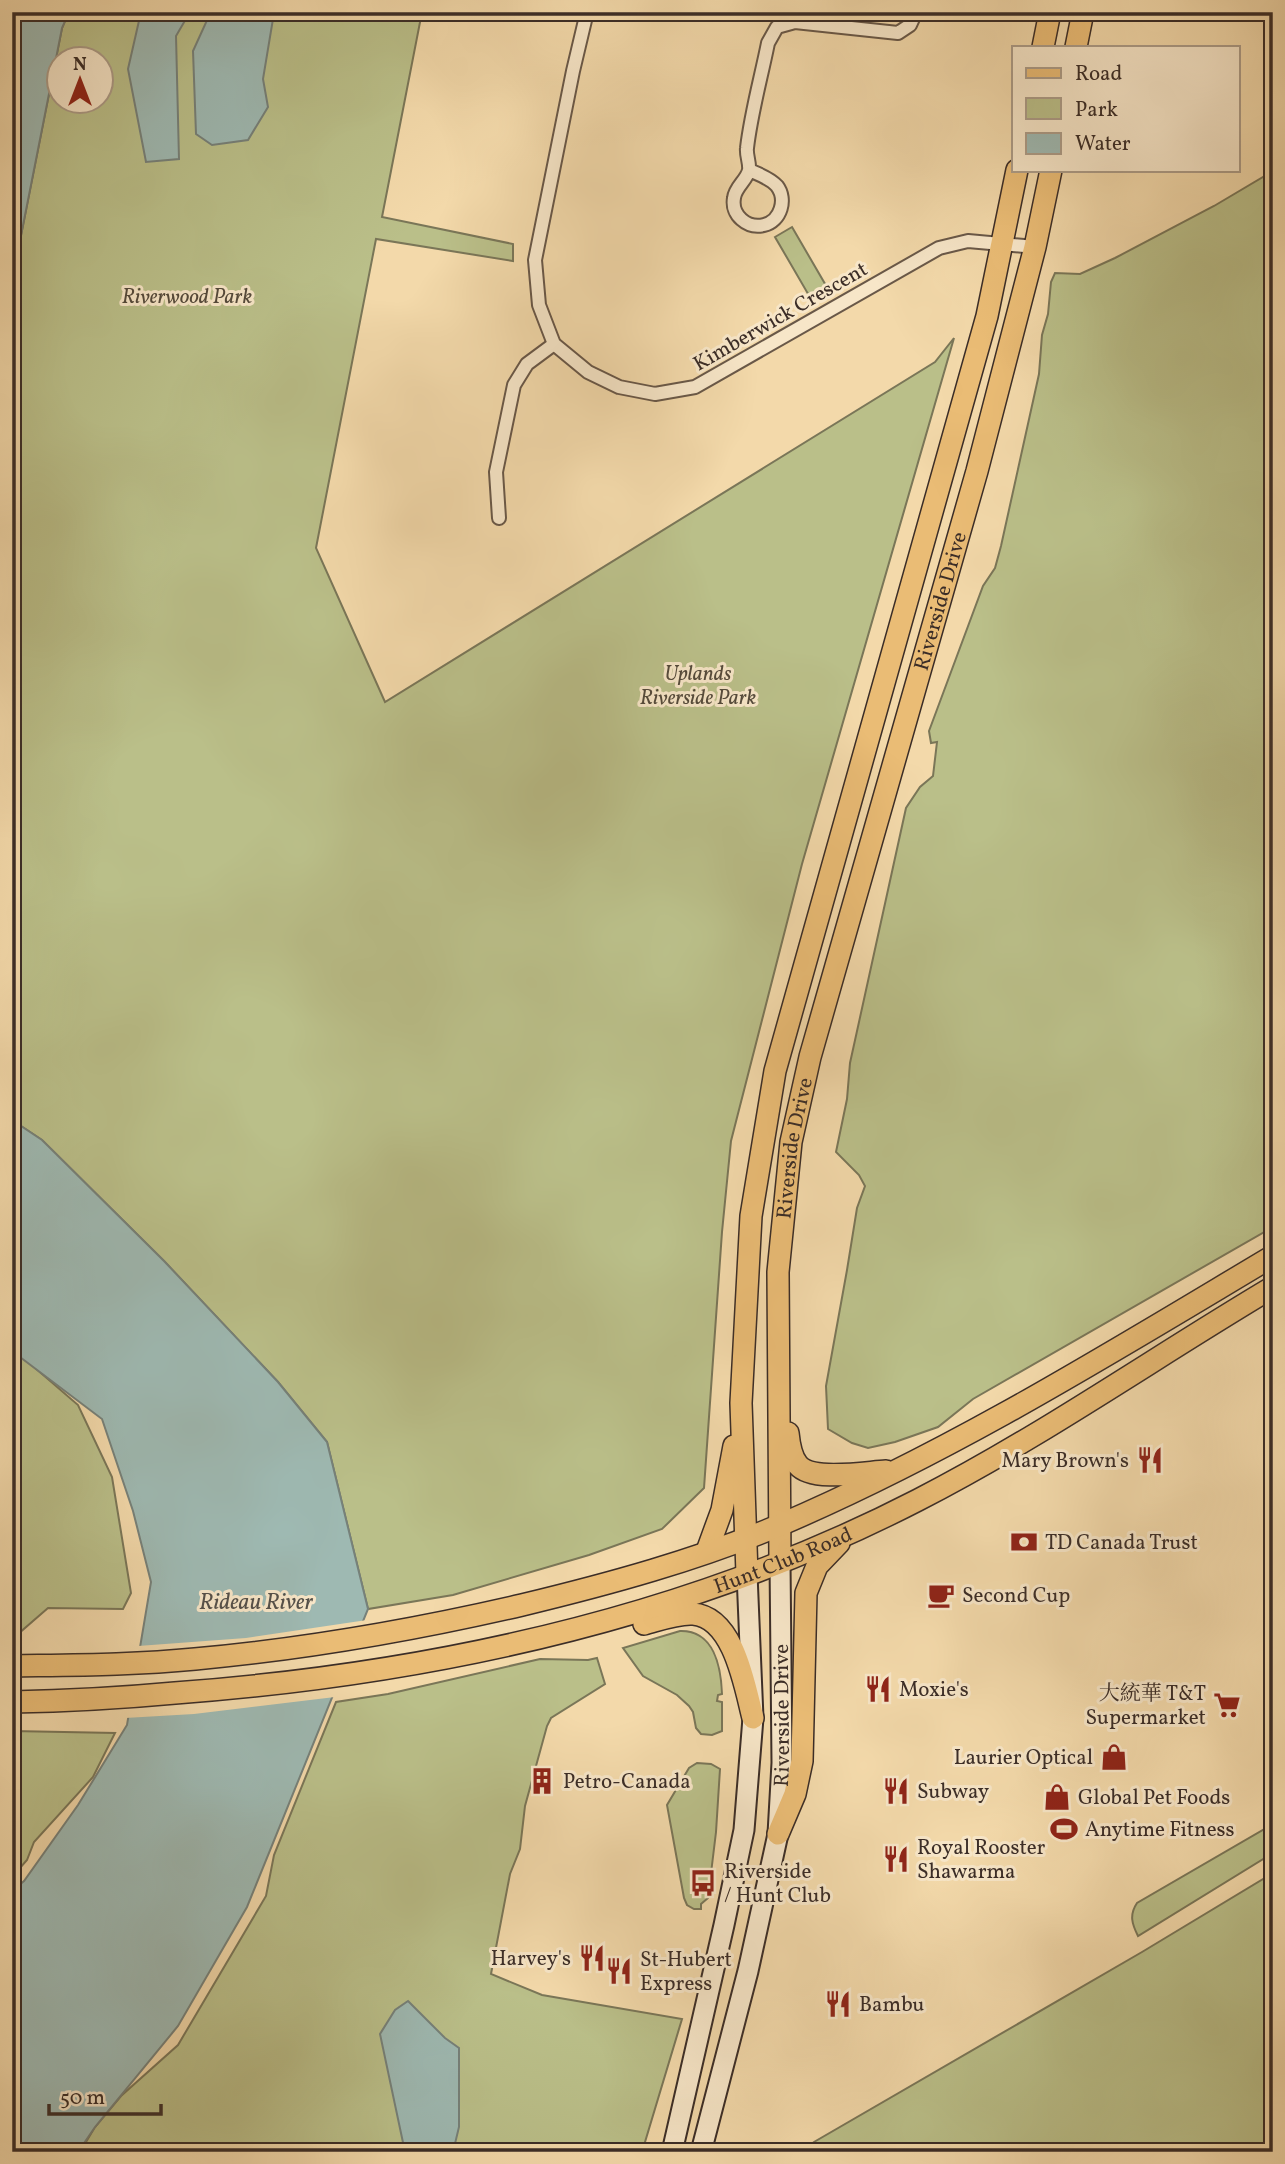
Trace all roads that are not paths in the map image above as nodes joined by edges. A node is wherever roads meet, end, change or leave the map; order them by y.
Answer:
1 (587, 12) edge
2 (916, 12) edge
3 (1050, 12) edge
4 (1083, 12) edge
5 (1043, 46) edge
6 (1076, 46) edge
7 (749, 170) junction
8 (1017, 172) edge
9 (1051, 172) edge
10 (1002, 245) junction
11 (1035, 247) junction
12 (554, 344) junction
13 (499, 519) dead end
14 (1273, 1256) edge
15 (1273, 1287) edge
16 (1197, 1302) junction
17 (1211, 1324) junction
18 (780, 1387) junction
19 (741, 1403) junction
20 (899, 1470) junction
21 (780, 1525) junction
22 (848, 1534) junction
23 (746, 1538) junction
24 (707, 1551) junction
25 (780, 1562) junction
26 (747, 1574) junction
27 (593, 1623) junction
28 (12, 1666) edge
29 (12, 1702) edge
30 (753, 1718) junction
31 (778, 1834) junction
32 (722, 1933) junction
33 (755, 1940) junction
34 (673, 2152) edge
35 (701, 2152) edge

1 - 12 street, Kimberwick Crescent
2 - 7 street
3 - 5 main road
4 - 6 main road
7 - 7 street
8 - 10 main road, Riverside Drive
9 - 11 main road, Riverside Drive
10 - 11 street, Kimberwick Crescent
10 - 12 street, Kimberwick Crescent
10 - 19 main road, Riverside Drive
11 - 18 main road, Riverside Drive
12 - 13 street
14 - 16 main road, Hunt Club Road
15 - 17 main road, Hunt Club Road
16 - 17 main road
16 - 20 main road, Hunt Club Road
17 - 22 main road, Hunt Club Road
18 - 20 main road
18 - 21 main road, Riverside Drive
19 - 23 main road, Riverside Drive
19 - 24 main road
20 - 21 main road, Hunt Club Road
21 - 23 main road, Hunt Club Road
21 - 25 main road, Riverside Drive
22 - 25 main road, Hunt Club Road
22 - 31 main road
23 - 24 main road, Hunt Club Road
23 - 26 main road, Riverside Drive
24 - 28 main road, Hunt Club Road
25 - 26 main road, Hunt Club Road
25 - 31 main road, Riverside Drive
26 - 27 main road, Hunt Club Road
26 - 30 main road, Riverside Drive
27 - 29 main road, Hunt Club Road
27 - 30 main road
30 - 32 main road, Riverside Drive
31 - 33 main road, Riverside Drive
32 - 33 main road
32 - 34 main road, Riverside Drive
33 - 35 main road, Riverside Drive

